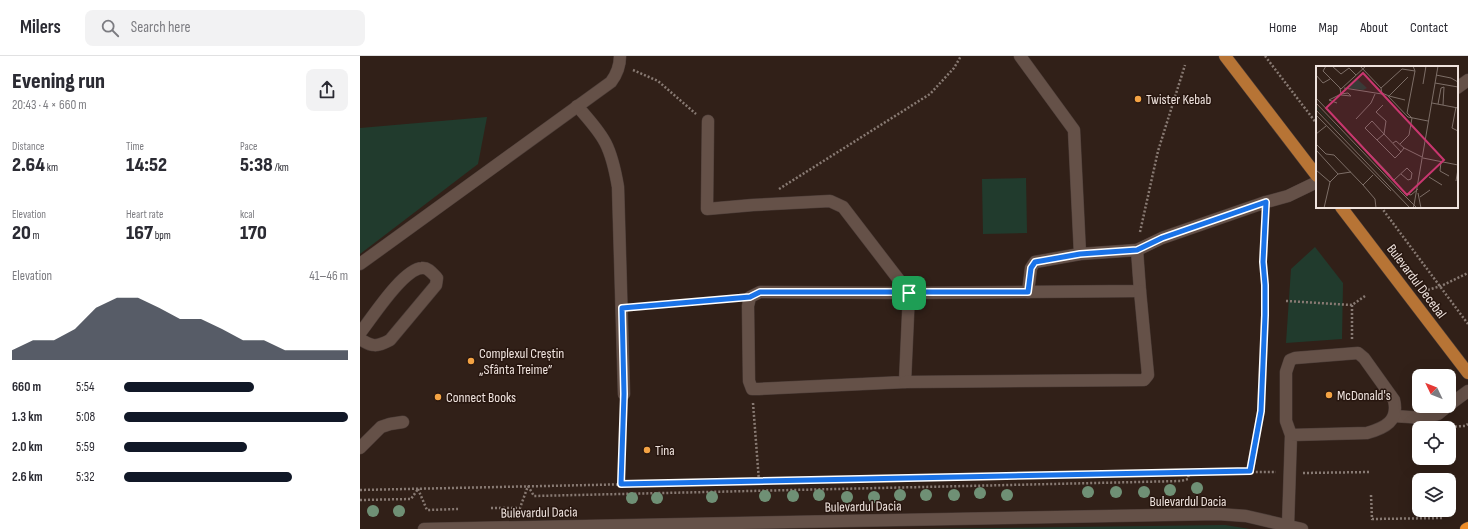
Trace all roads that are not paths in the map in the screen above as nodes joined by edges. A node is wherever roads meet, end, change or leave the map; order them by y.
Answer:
1 (1020, 56) edge
2 (1225, 56) edge
3 (620, 60) edge
4 (577, 106) junction
5 (708, 121) road end
6 (1316, 175) edge
7 (1316, 182) edge
8 (1342, 208) edge
9 (1137, 250) junction
10 (1080, 254) junction
11 (360, 264) edge
12 (1140, 291) junction
13 (1028, 292) junction
14 (909, 293) junction
15 (360, 333) edge
16 (360, 339) edge
17 (1468, 373) edge
18 (905, 382) junction
19 (1468, 391) edge
20 (624, 394) road end
21 (1456, 400) edge
22 (1439, 413) edge
23 (1394, 416) junction
24 (403, 422) dead end
25 (1291, 435) junction
26 (360, 448) edge
27 (1288, 526) junction
28 (424, 529) edge
29 (1302, 529) edge

1 - 10 street
2 - 6 main road
3 - 4 street
4 - 11 street
4 - 20 street
5 - 14 street
7 - 9 street
8 - 17 main road, Bulevardul Decebal
9 - 10 street
9 - 12 street
10 - 13 street
12 - 13 street
12 - 18 street
13 - 14 street
14 - 18 street
14 - 18 street
15 - 16 street
19 - 21 street
22 - 23 street
23 - 25 street
23 - 25 street
24 - 26 street
25 - 27 street
27 - 28 street, Bulevardul Dacia
27 - 29 street, Bulevardul Dacia

